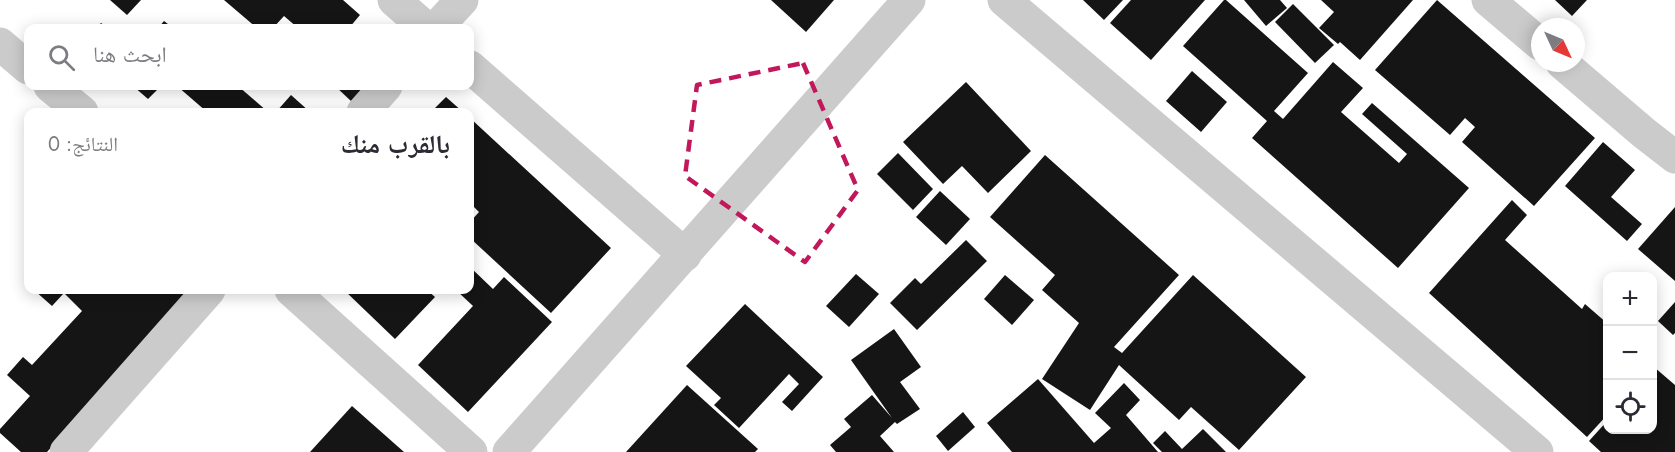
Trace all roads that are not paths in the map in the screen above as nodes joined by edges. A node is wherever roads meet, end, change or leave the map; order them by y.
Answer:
1 (394, 0) edge
2 (462, 0) edge
3 (909, 0) edge
4 (1004, 0) edge
5 (1488, 0) edge
6 (421, 24) edge
7 (440, 24) edge
8 (1531, 36) edge
9 (0, 44) edge
10 (24, 65) edge
11 (474, 70) edge
12 (1573, 72) edge
13 (55, 90) edge
14 (382, 90) edge
15 (77, 108) edge
16 (367, 108) edge
17 (1675, 157) edge
18 (685, 255) junction
19 (205, 294) edge
20 (295, 294) edge
21 (66, 452) edge
22 (471, 452) edge
23 (509, 452) edge
24 (1537, 452) edge

1 - 6 street
2 - 7 street
3 - 18 street
4 - 24 street
5 - 8 street
9 - 10 street
11 - 18 street
12 - 17 street
13 - 15 street
14 - 16 street
18 - 23 street
19 - 21 street
20 - 22 street

